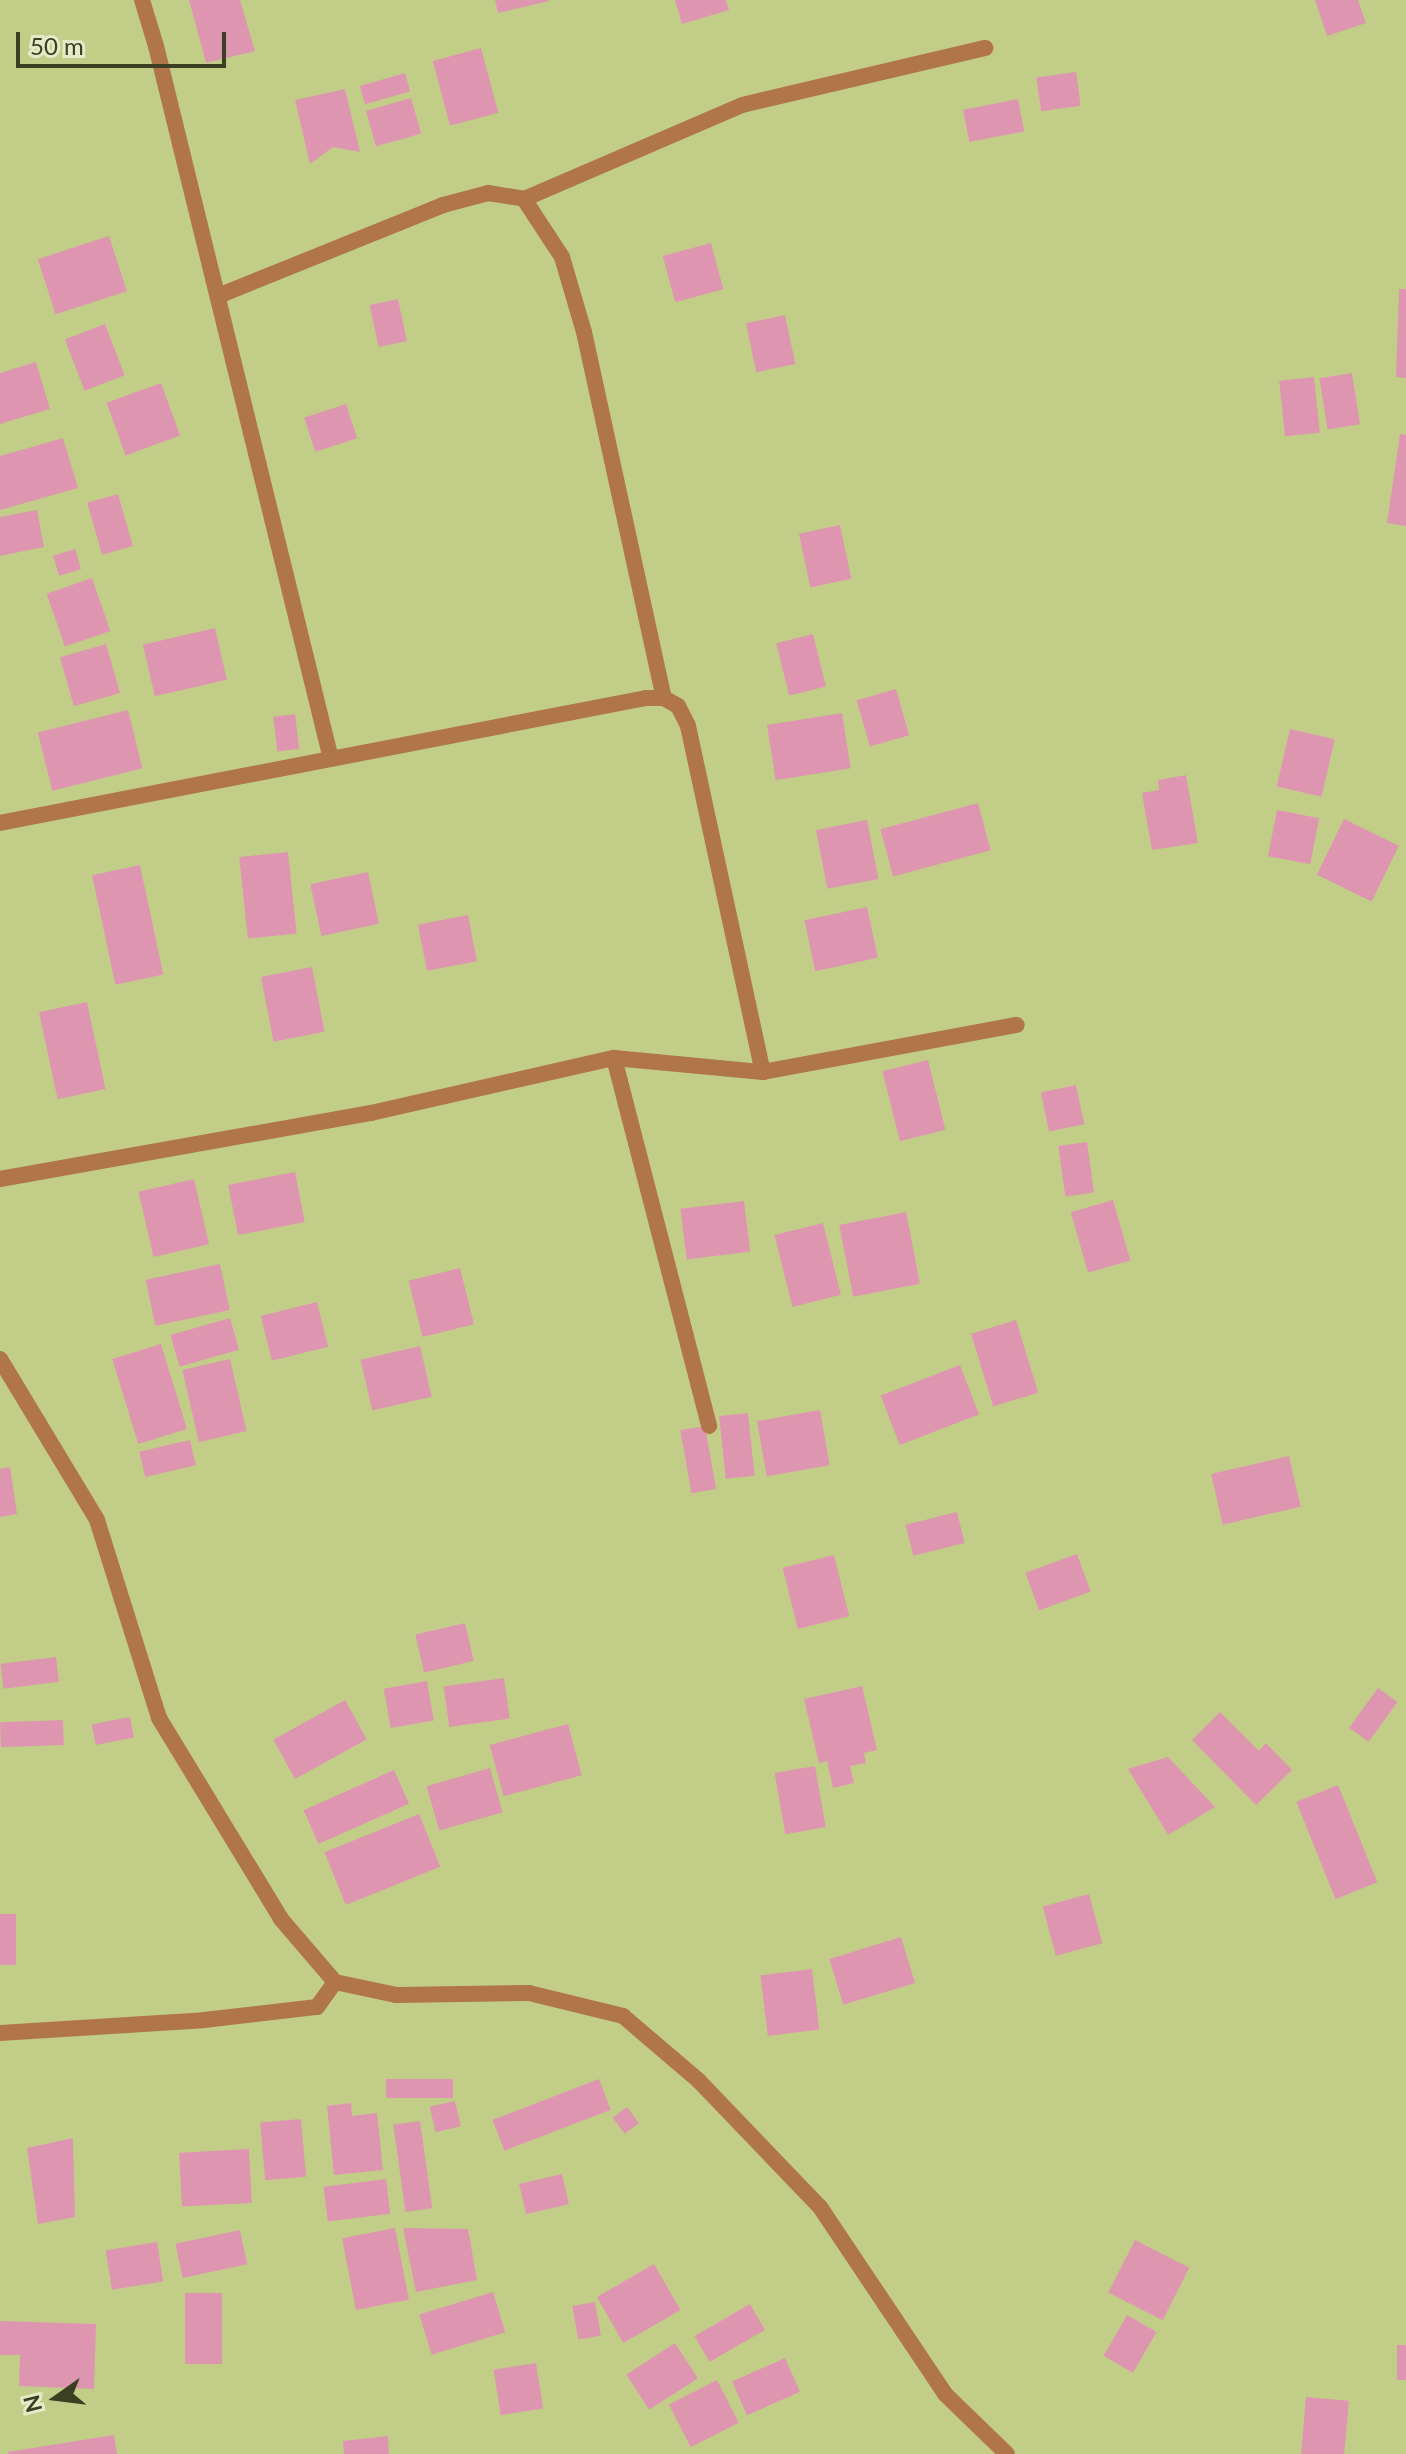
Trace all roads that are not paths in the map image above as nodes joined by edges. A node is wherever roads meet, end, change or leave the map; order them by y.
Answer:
1 (142, 0) edge
2 (985, 48) dead end
3 (524, 199) junction
4 (218, 296) junction
5 (664, 698) junction
6 (331, 759) junction
7 (0, 823) edge
8 (1017, 1025) dead end
9 (614, 1058) junction
10 (763, 1072) junction
11 (0, 1179) edge
12 (0, 1359) edge
13 (709, 1426) dead end
14 (335, 1982) junction
15 (0, 2033) edge
16 (1007, 2454) edge

1 - 4 street
2 - 3 street
3 - 4 street
3 - 5 street
4 - 6 street
5 - 6 street
5 - 10 street
6 - 7 street
8 - 10 street
9 - 10 street
9 - 11 street
9 - 13 street
12 - 14 street
14 - 15 street
14 - 16 street

